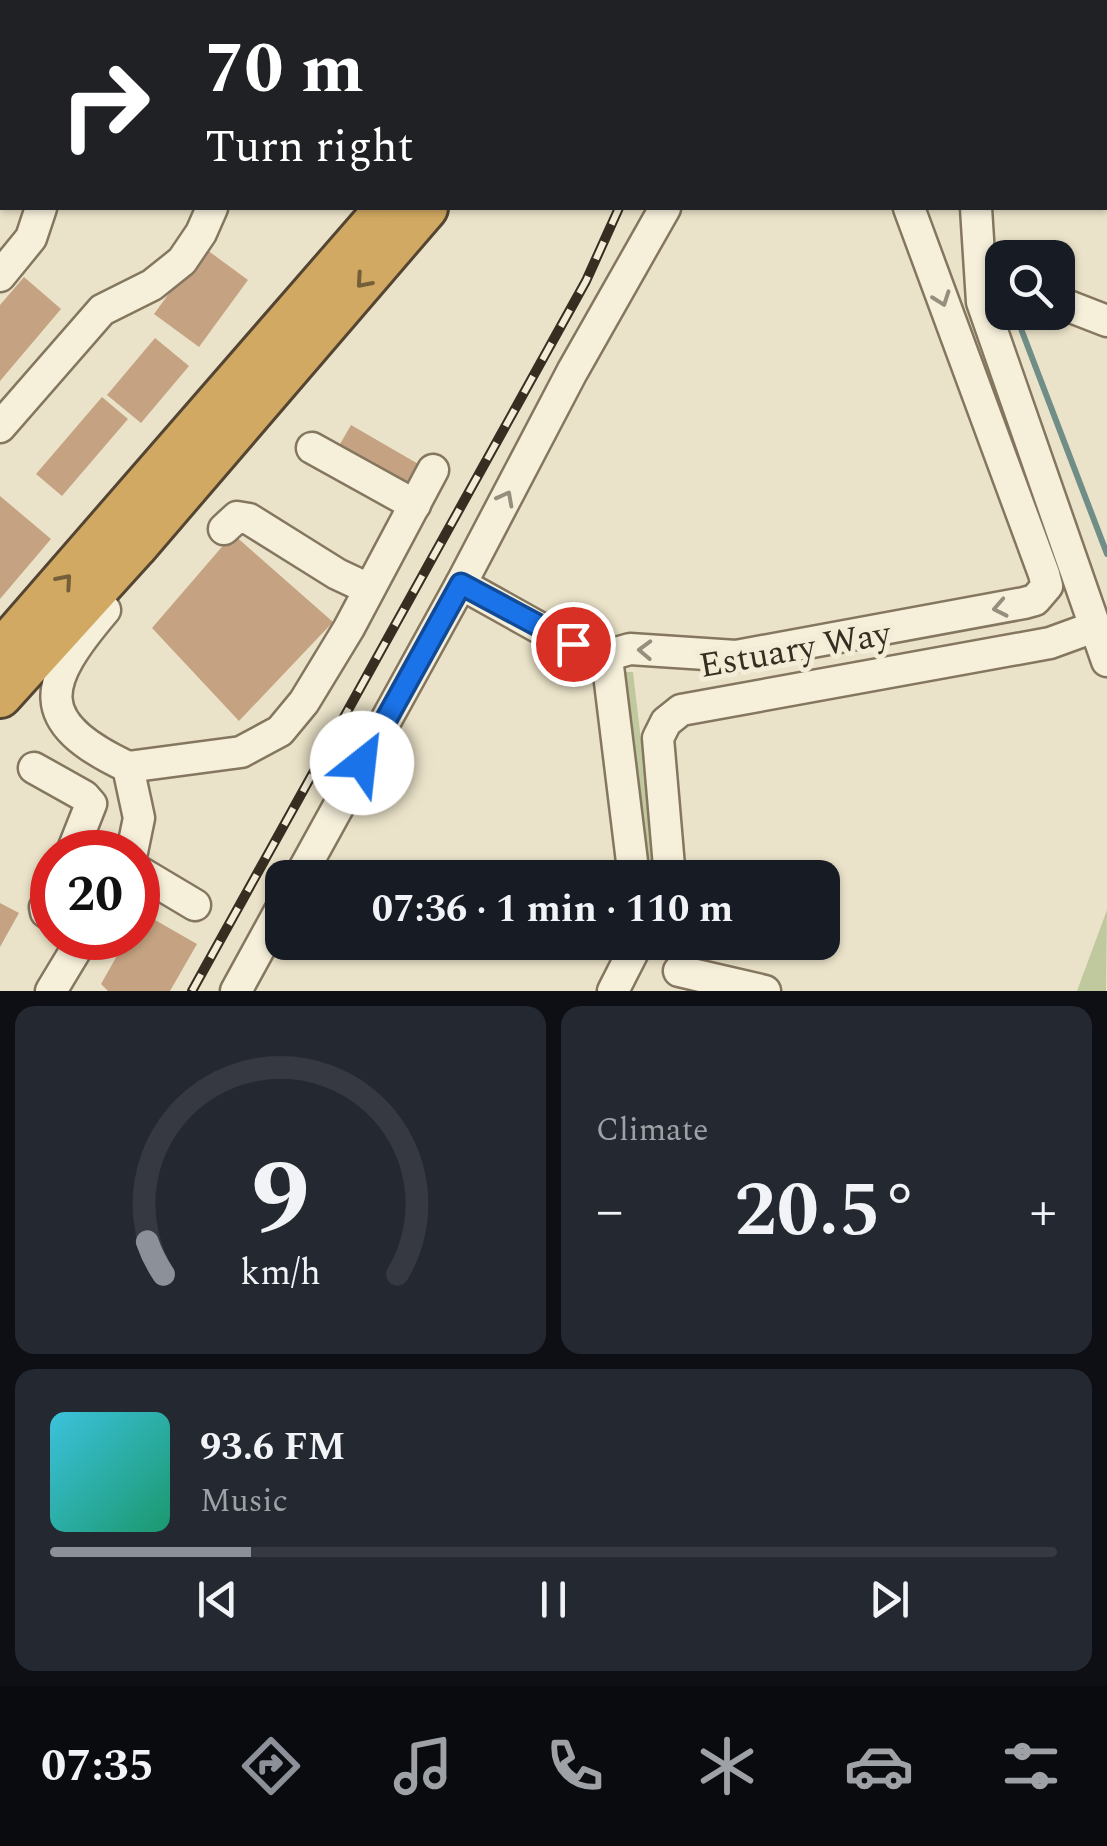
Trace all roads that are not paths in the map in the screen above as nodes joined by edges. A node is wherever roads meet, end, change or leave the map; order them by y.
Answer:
1 (40, 210) edge
2 (211, 210) edge
3 (385, 210) edge
4 (424, 210) edge
5 (664, 210) edge
6 (910, 210) edge
7 (976, 210) edge
8 (985, 254) edge
9 (0, 276) edge
10 (1075, 309) edge
11 (1107, 321) edge
12 (992, 330) edge
13 (278, 380) junction
14 (0, 427) edge
15 (312, 448) dead end
16 (433, 470) dead end
17 (415, 504) junction
18 (224, 529) dead end
19 (461, 584) junction
20 (369, 590) junction
21 (1094, 626) junction
22 (0, 653) edge
23 (598, 658) junction
24 (1107, 661) edge
25 (0, 696) edge
26 (128, 767) junction
27 (34, 768) dead end
28 (81, 830) edge
29 (136, 830) edge
30 (308, 860) edge
31 (632, 860) edge
32 (668, 860) edge
33 (160, 884) edge
34 (195, 905) dead end
35 (265, 938) edge
36 (69, 960) edge
37 (629, 960) edge
38 (679, 968) edge
39 (51, 991) edge
40 (236, 991) edge
41 (614, 991) edge
42 (766, 991) edge

1 - 9 street
2 - 14 street
22 -> 3 highway
4 -> 13 highway
19 -> 5 street
6 -> 23 street
7 - 8 street
10 - 11 street
12 - 21 street
13 - 25 highway
13 - 26 street
15 - 17 street
16 - 17 street
17 - 20 street
18 - 20 street
19 - 23 street
19 - 30 street
20 - 26 street
21 - 24 street
21 - 32 street, Estuary Way
23 - 31 street
26 - 29 street
27 - 28 street
33 - 34 street
35 - 40 street
36 - 39 street
37 - 41 street
38 - 42 street

